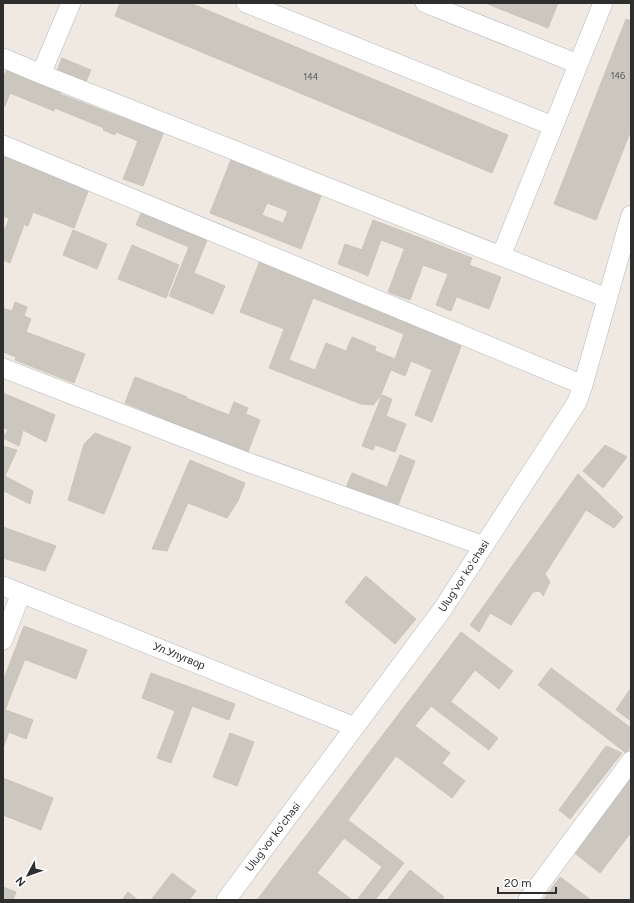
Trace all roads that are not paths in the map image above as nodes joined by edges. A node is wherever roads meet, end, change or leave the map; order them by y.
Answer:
1 (71, 3) edge
2 (246, 3) edge
3 (425, 3) edge
4 (603, 3) edge
5 (3, 58) edge
6 (578, 64) junction
7 (41, 74) junction
8 (553, 126) junction
9 (3, 145) edge
10 (631, 215) edge
11 (501, 256) junction
12 (607, 298) junction
13 (3, 368) edge
14 (583, 385) junction
15 (484, 546) junction
16 (3, 586) edge
17 (21, 593) junction
18 (3, 640) edge
19 (355, 727) junction
20 (631, 761) edge
21 (226, 900) edge
22 (528, 900) edge

1 - 7 street
2 - 8 street
3 - 6 street
4 - 6 street
5 - 7 street
6 - 8 street
7 - 11 street
8 - 11 street
9 - 14 street
10 - 12 street, Ulugʻvor koʻchasi
11 - 12 street
12 - 14 street, Ulugʻvor koʻchasi
13 - 15 street
14 - 15 street, Ulugʻvor koʻchasi
15 - 19 street, Ulugʻvor koʻchasi
16 - 17 street, Ул.Улугвор
17 - 18 street
17 - 19 street, Ул.Улугвор
19 - 21 street, Ulugʻvor koʻchasi
20 - 22 street

